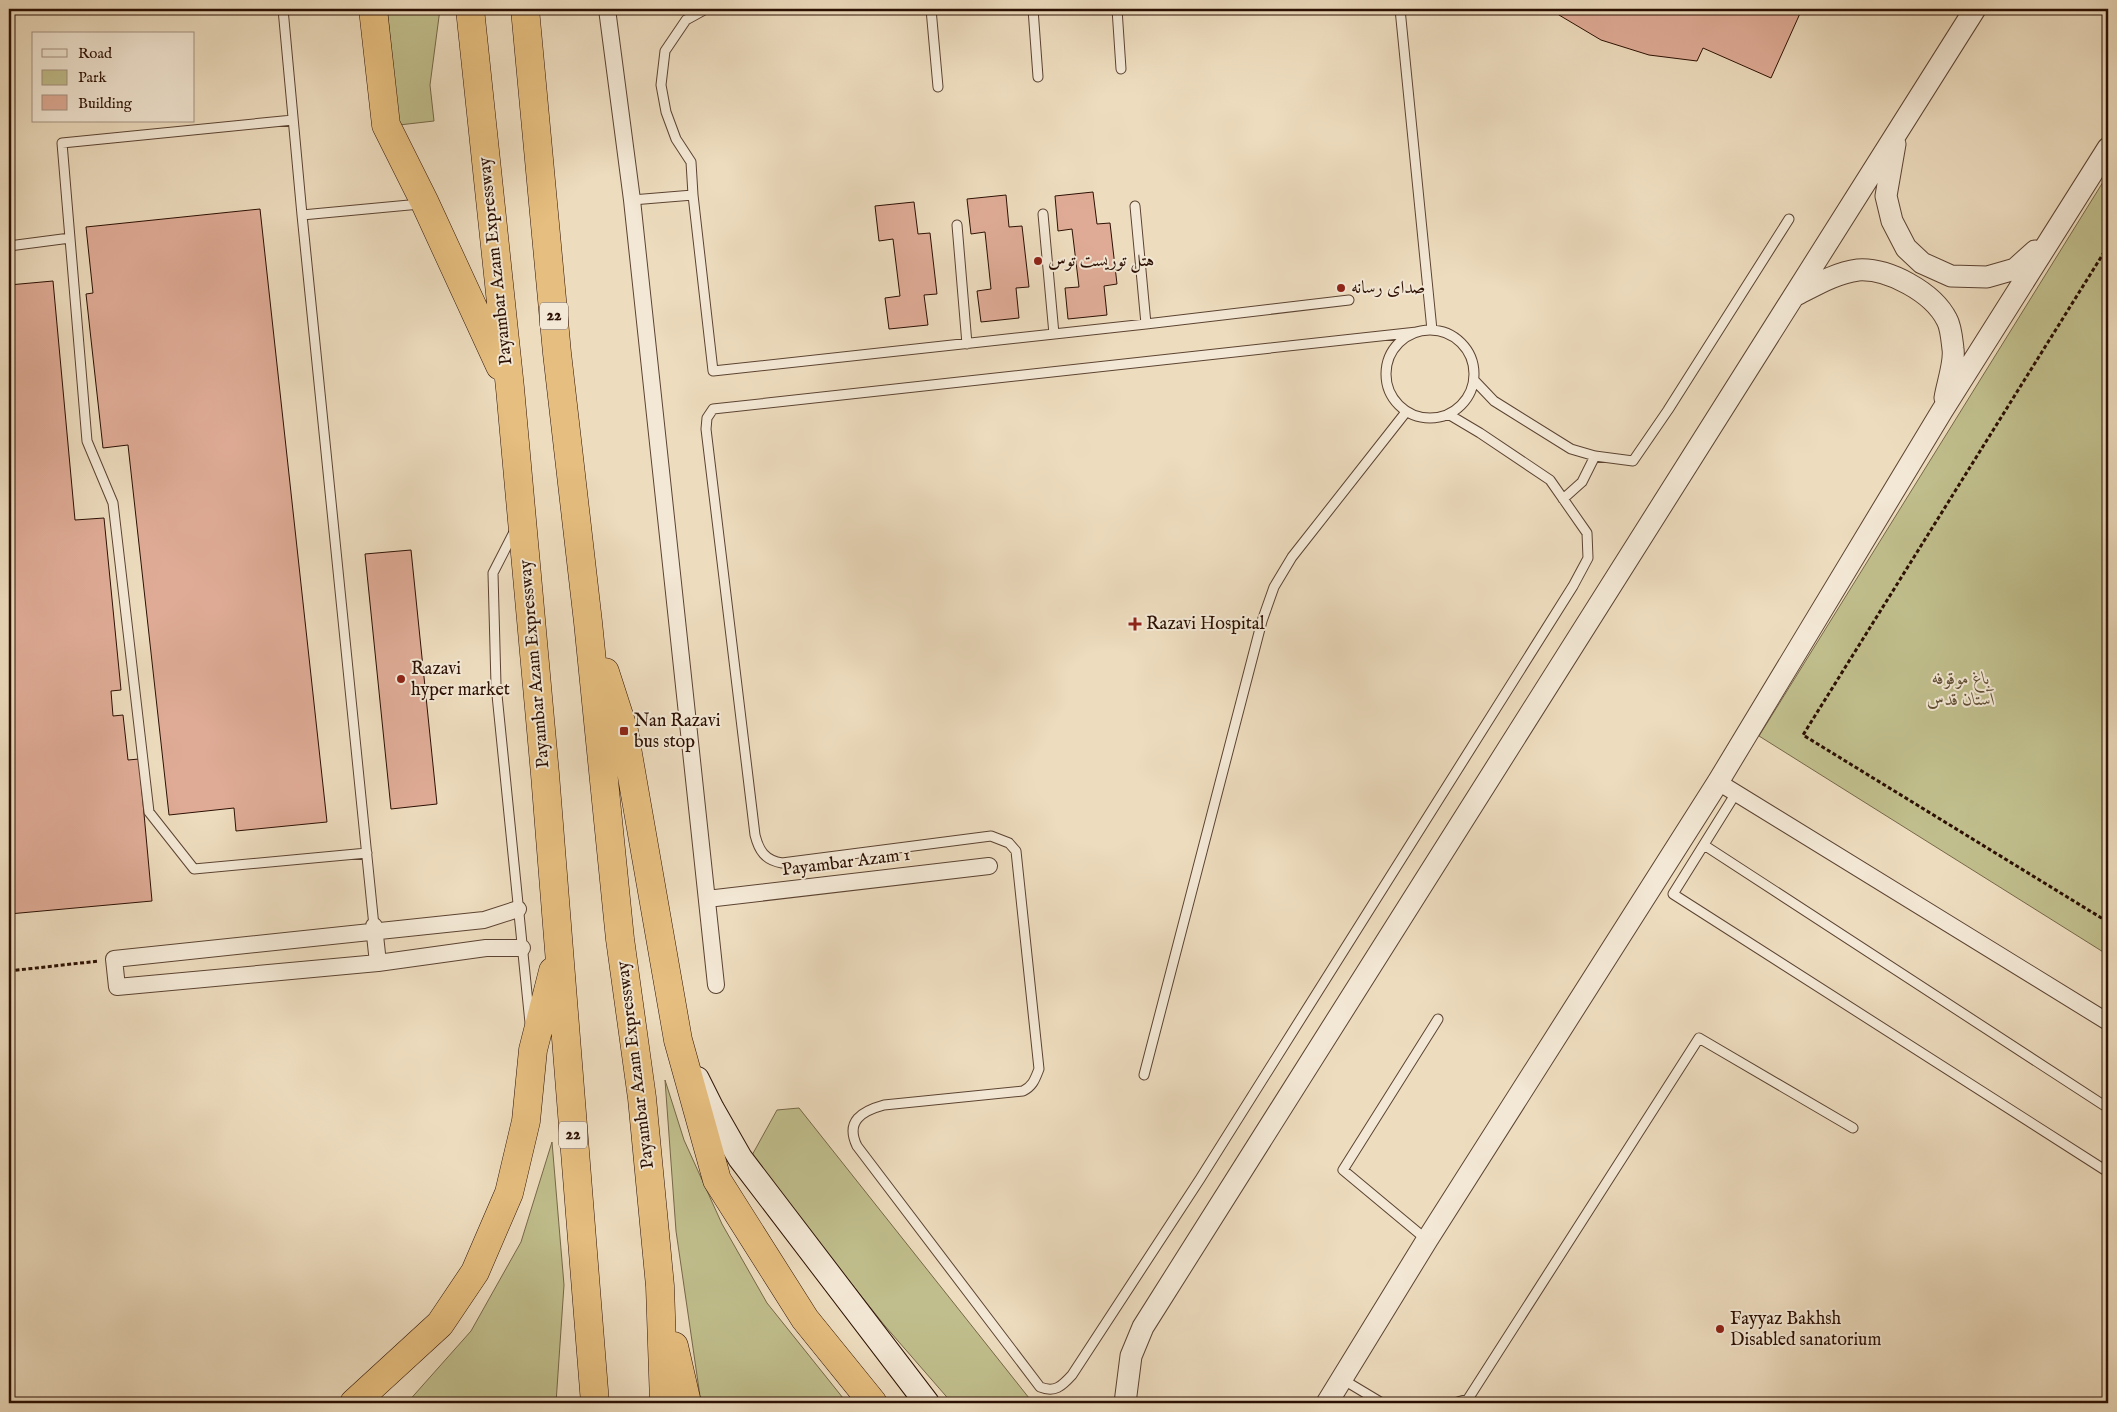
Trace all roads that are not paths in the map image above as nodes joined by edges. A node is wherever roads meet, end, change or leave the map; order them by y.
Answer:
1 (284, 9) edge
2 (373, 9) edge
3 (470, 9) edge
4 (526, 9) edge
5 (607, 9) edge
6 (706, 9) edge
7 (931, 9) edge
8 (1033, 9) edge
9 (1117, 9) edge
10 (1400, 9) edge
11 (1975, 9) edge
12 (1121, 69) dead end
13 (1038, 77) dead end
14 (938, 86) dead end
15 (293, 120) junction
16 (1897, 134) junction
17 (2108, 148) edge
18 (692, 195) junction
19 (632, 200) junction
20 (426, 203) junction
21 (1135, 206) dead end
22 (1043, 214) dead end
23 (302, 215) junction
24 (1789, 219) dead end
25 (957, 225) dead end
26 (2053, 235) junction
27 (70, 238) junction
28 (9, 246) edge
29 (1794, 296) junction
30 (1349, 300) dead end
31 (1146, 324) junction
32 (1432, 330) junction
33 (1417, 332) junction
34 (1054, 334) junction
35 (967, 344) junction
36 (1474, 380) junction
37 (510, 388) junction
38 (1942, 411) junction
39 (1406, 412) junction
40 (1448, 414) junction
41 (1595, 456) junction
42 (1563, 499) junction
43 (522, 516) junction
44 (588, 622) junction
45 (1718, 782) junction
46 (1736, 793) junction
47 (1704, 845) junction
48 (367, 853) junction
49 (989, 866) dead end
50 (706, 899) junction
51 (518, 909) junction
52 (375, 929) junction
53 (522, 948) junction
54 (558, 950) junction
55 (378, 962) junction
56 (716, 985) dead end
57 (1438, 1019) dead end
58 (2108, 1022) edge
59 (678, 1040) junction
60 (533, 1050) junction
61 (1144, 1075) dead end
62 (2108, 1108) edge
63 (1853, 1128) dead end
64 (2108, 1172) edge
65 (1427, 1240) junction
66 (660, 1286) junction
67 (588, 1320) junction
68 (1342, 1379) junction
69 (354, 1403) edge
70 (577, 1403) edge
71 (594, 1403) edge
72 (664, 1403) edge
73 (687, 1403) edge
74 (873, 1403) edge
75 (927, 1403) edge
76 (1125, 1403) edge
77 (1327, 1403) edge
78 (1382, 1403) edge
79 (1454, 1403) edge

1 - 15 lane
2 - 20 highway
3 - 37 highway, Payambar Azam Expressway / 22
4 - 44 highway, Payambar Azam Expressway / 22
5 - 19 street
6 - 18 lane
7 - 14 lane
8 - 13 lane
9 - 12 lane
10 - 32 lane
11 - 16 street
15 - 23 lane
15 - 27 lane
16 - 26 street
16 - 29 street
17 - 26 street
18 - 19 lane
18 - 35 lane
19 - 50 street
20 - 23 lane
20 - 37 highway
21 - 31 lane
22 - 34 lane
23 - 48 lane
24 - 41 lane
25 - 35 lane
26 - 38 street
27 - 28 lane
27 - 48 lane
29 - 38 street
29 - 76 street
30 - 31 lane
31 - 34 lane
32 - 33 lane
32 - 36 lane
33 - 39 lane
33 - 42 lane
34 - 35 lane
36 - 40 lane
36 - 41 lane
37 - 43 highway, Payambar Azam Expressway / 22
38 - 45 street
39 - 40 lane
39 - 61 lane
40 - 42 lane
41 - 42 lane
43 - 51 lane
43 - 54 highway, Payambar Azam Expressway / 22
44 - 59 highway
44 - 66 highway, Payambar Azam Expressway
45 - 46 street
45 - 65 street
46 - 47 lane
46 - 58 street
47 - 62 lane
47 - 64 lane
48 - 52 lane
49 - 50 street, Payambar Azam 1
50 - 56 street
51 - 52 street
51 - 53 lane
52 - 55 street
52 - 55 street
53 - 55 street
53 - 60 lane
54 - 60 highway
54 - 67 highway, Payambar Azam Expressway / 22
57 - 65 lane
59 - 74 highway
59 - 75 main road
60 - 69 highway
63 - 79 lane
65 - 68 street
66 - 72 highway
66 - 73 highway
67 - 70 highway
67 - 71 highway
68 - 77 street
68 - 78 lane

